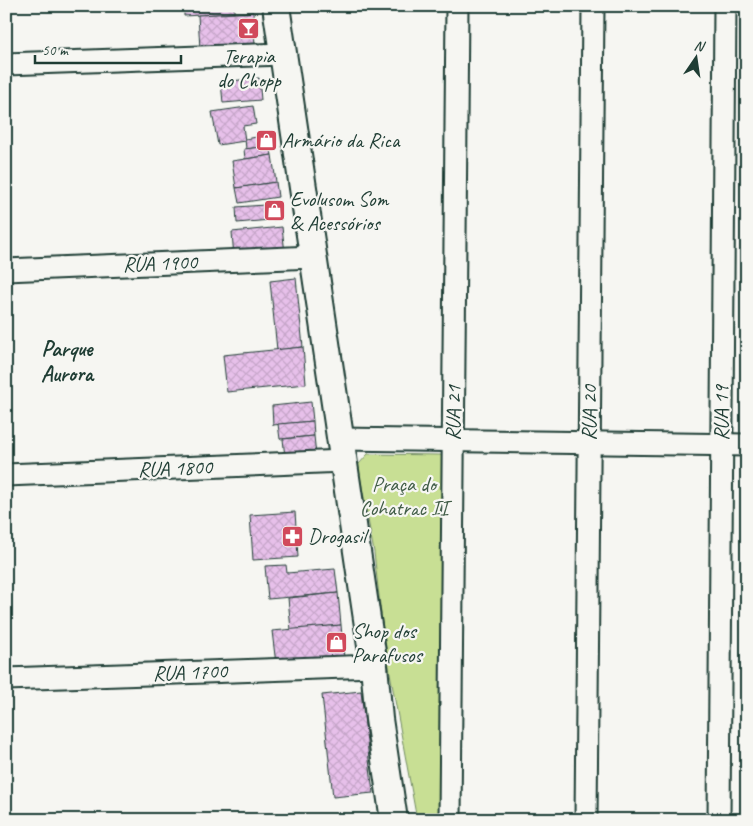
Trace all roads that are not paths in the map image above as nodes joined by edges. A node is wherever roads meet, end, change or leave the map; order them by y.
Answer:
1 (276, 6) edge
2 (457, 6) edge
3 (593, 6) edge
4 (725, 6) edge
5 (283, 54) junction
6 (6, 64) edge
7 (313, 257) junction
8 (6, 270) edge
9 (452, 441) junction
10 (589, 443) junction
11 (721, 445) junction
12 (747, 445) edge
13 (342, 450) junction
14 (6, 475) edge
15 (374, 666) junction
16 (6, 679) edge
17 (394, 820) edge
18 (409, 820) edge
19 (450, 820) edge
20 (586, 820) edge
21 (719, 820) edge

1 - 5 main road
2 - 9 street, RUA 21
3 - 10 street, RUA 20
4 - 11 street, RUA 19
5 - 6 street
5 - 7 main road
7 - 8 street, RUA 1900
7 - 13 main road
9 - 10 street, RUA 1800
9 - 13 street, RUA 1800
9 - 19 street, RUA 21
10 - 11 street, RUA 1800
10 - 20 street, RUA 20
11 - 12 street, RUA 1800
11 - 21 street, RUA 19
13 - 14 street, RUA 1800
13 - 15 main road
15 - 16 street, RUA 1700
15 - 17 main road
15 - 18 main road

